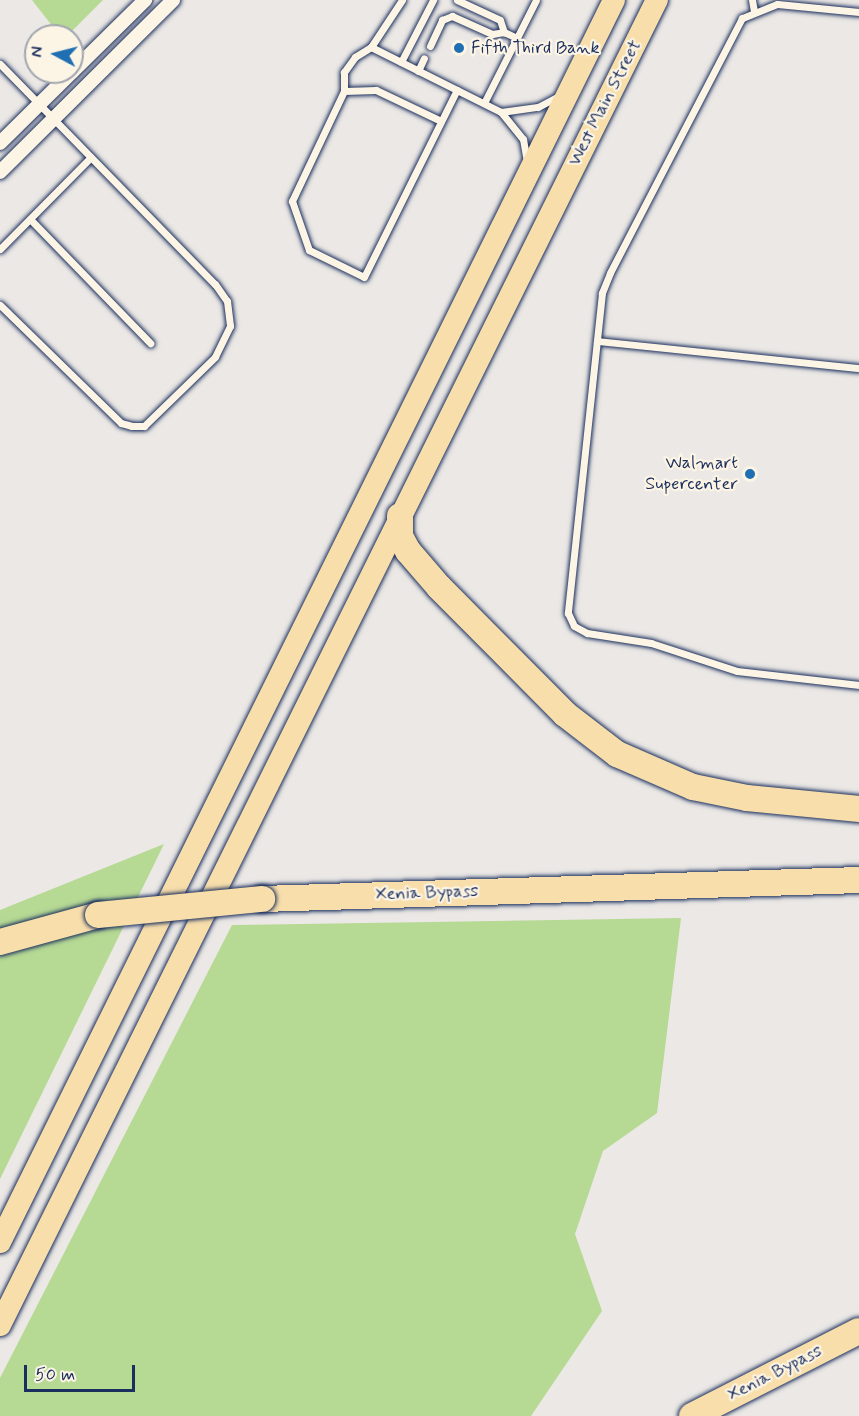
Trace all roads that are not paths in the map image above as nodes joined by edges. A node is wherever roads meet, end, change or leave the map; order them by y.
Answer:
1 (145, 0) edge
2 (173, 0) edge
3 (402, 0) edge
4 (433, 0) edge
5 (457, 0) edge
6 (536, 0) edge
7 (614, 0) edge
8 (657, 0) edge
9 (752, 0) edge
10 (754, 11) junction
11 (859, 12) edge
12 (504, 32) junction
13 (517, 38) junction
14 (430, 46) dead end
15 (371, 47) junction
16 (424, 58) dead end
17 (84, 60) edge
18 (401, 62) junction
19 (0, 64) edge
20 (418, 71) junction
21 (60, 84) edge
22 (457, 90) junction
23 (570, 90) junction
24 (344, 91) junction
25 (484, 103) junction
26 (38, 105) junction
27 (501, 112) junction
28 (52, 119) junction
29 (441, 121) junction
30 (0, 143) edge
31 (91, 157) junction
32 (2, 164) edge
33 (525, 180) junction
34 (30, 219) junction
35 (0, 249) edge
36 (0, 305) edge
37 (597, 341) junction
38 (150, 343) dead end
39 (859, 368) edge
40 (400, 516) junction
41 (859, 685) edge
42 (859, 809) edge
43 (859, 880) edge
44 (0, 942) edge
45 (0, 1242) edge
46 (0, 1325) edge
47 (859, 1331) edge
48 (765, 1378) junction
49 (685, 1416) edge
50 (692, 1416) edge

1 - 17 street
2 - 28 street
3 - 15 lane
4 - 18 lane
5 - 12 lane
6 - 13 lane
7 - 23 main road, West Main Street
8 - 40 main road, West Main Street
9 - 10 lane
10 - 11 lane
10 - 37 lane
12 - 13 lane
12 - 14 lane
13 - 25 lane
15 - 18 lane
15 - 24 lane
16 - 20 lane
18 - 20 lane
19 - 26 lane
20 - 22 lane
21 - 26 street
22 - 25 lane
22 - 29 lane
23 - 27 lane
23 - 33 main road, West Main Street
24 - 29 lane
24 - 29 lane
25 - 27 lane
26 - 28 lane
26 - 30 street
27 - 33 lane
28 - 31 lane
28 - 32 street
31 - 34 lane
31 - 36 lane
33 - 45 main road, West Main Street
34 - 35 lane
34 - 38 lane
37 - 39 lane
37 - 41 lane
40 - 42 highway
40 - 46 main road, West Main Street
43 - 44 highway, Xenia Bypass, bridge
47 - 48 highway, Xenia Bypass
48 - 49 highway
48 - 50 highway, Xenia Bypass

